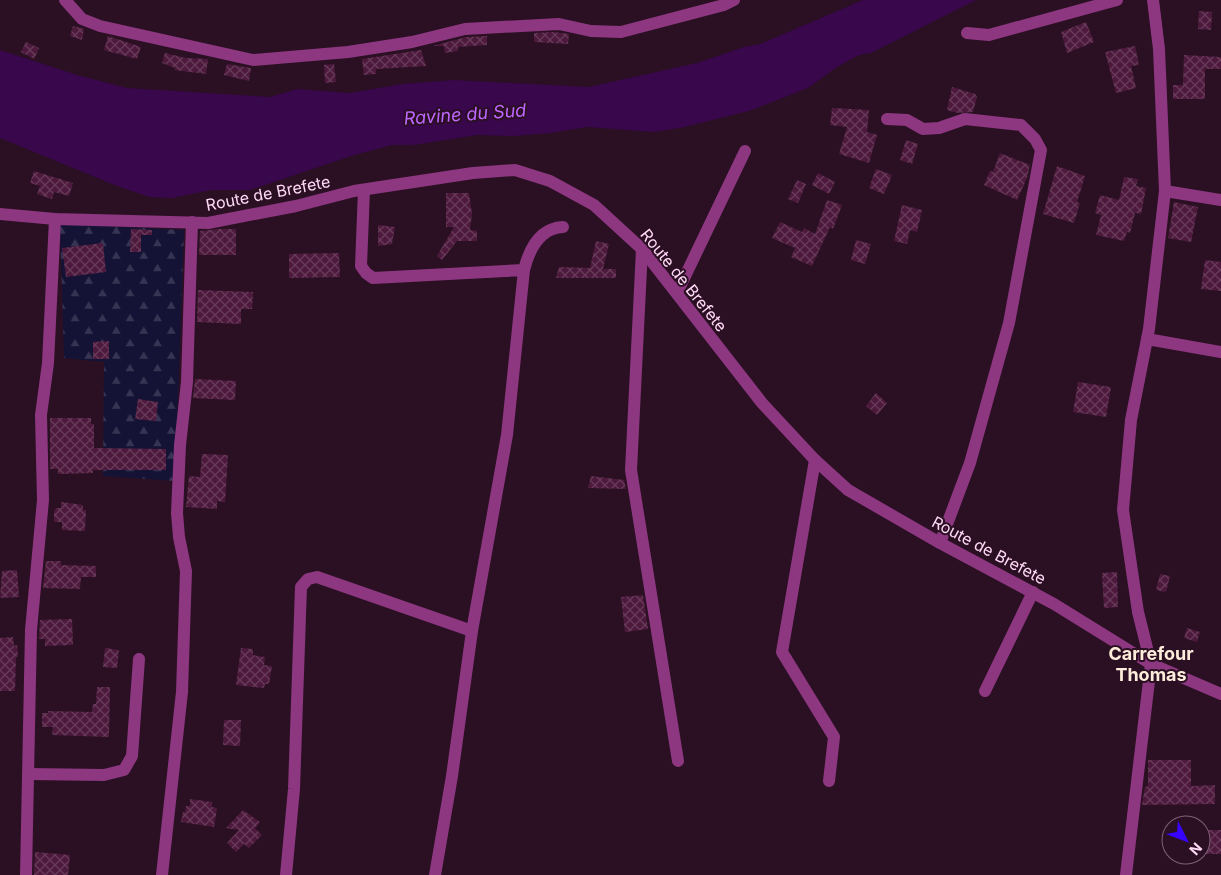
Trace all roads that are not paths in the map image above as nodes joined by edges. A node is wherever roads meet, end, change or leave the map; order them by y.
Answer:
1 (65, 0) edge
2 (734, 0) edge
3 (1117, 0) edge
4 (1153, 0) edge
5 (967, 33) dead end
6 (888, 119) dead end
7 (745, 151) dead end
8 (364, 190) junction
9 (1165, 191) junction
10 (1221, 200) edge
11 (0, 214) edge
12 (55, 219) junction
13 (192, 222) junction
14 (563, 227) dead end
15 (642, 249) junction
16 (524, 270) junction
17 (677, 293) junction
18 (1147, 339) junction
19 (1221, 352) edge
20 (815, 460) junction
21 (940, 543) junction
22 (1033, 592) junction
23 (472, 631) junction
24 (138, 659) dead end
25 (1151, 664) junction
26 (985, 691) dead end
27 (1221, 694) edge
28 (678, 760) dead end
29 (29, 774) junction
30 (829, 781) dead end
31 (26, 875) edge
32 (162, 875) edge
33 (286, 875) edge
34 (435, 875) edge
35 (1126, 875) edge

1 - 2 street
3 - 5 street
4 - 9 street
6 - 21 street
7 - 17 street
8 - 13 street, Route de Brefete
8 - 15 street, Route de Brefete
8 - 16 street
9 - 10 street
9 - 18 street
11 - 12 street, Route de Brefete
12 - 13 street, Route de Brefete
12 - 29 street
13 - 32 street
14 - 16 street
15 - 17 street, Route de Brefete
15 - 28 street
16 - 23 street
17 - 20 street, Route de Brefete
18 - 19 street
18 - 25 street
20 - 21 street, Route de Brefete
20 - 30 street
21 - 22 street, Route de Brefete
22 - 25 street, Route de Brefete
22 - 26 street
23 - 33 street
23 - 34 street
24 - 29 street
25 - 27 street, Route de Brefete
25 - 35 street
29 - 31 street

